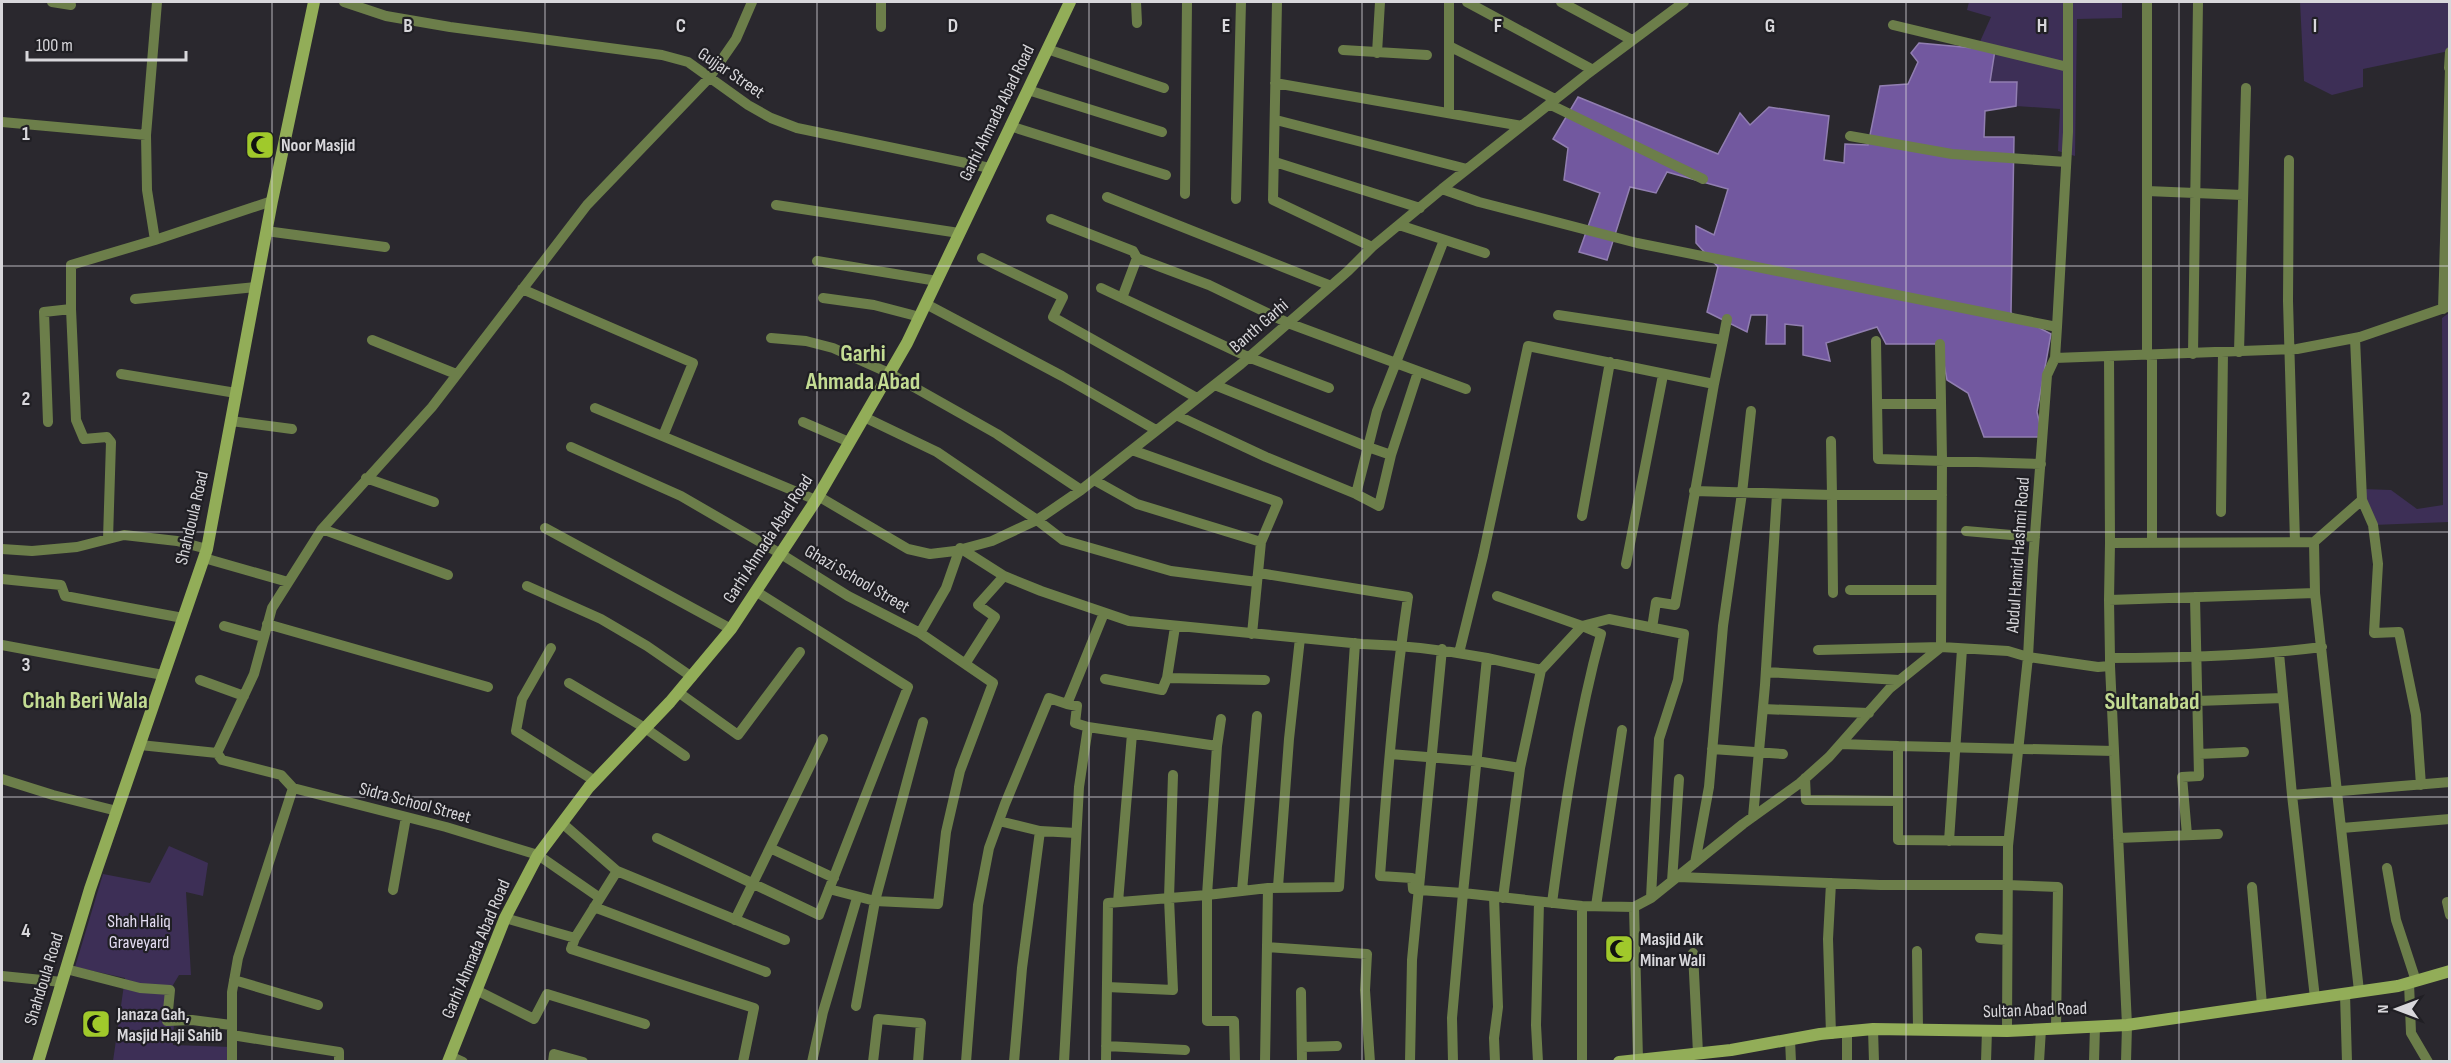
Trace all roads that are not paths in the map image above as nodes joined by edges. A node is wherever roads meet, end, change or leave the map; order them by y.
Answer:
1 (52, 2) edge
2 (157, 2) edge
3 (314, 2) edge
4 (344, 2) edge
5 (752, 2) edge
6 (881, 2) edge
7 (1070, 2) edge
8 (1136, 2) edge
9 (1187, 2) edge
10 (1241, 2) edge
11 (1277, 2) edge
12 (1380, 2) edge
13 (1449, 2) edge
14 (1467, 2) edge
15 (1561, 2) edge
16 (1684, 2) edge
17 (2068, 2) edge
18 (2147, 2) edge
19 (2198, 2) edge
20 (71, 5) dead end
21 (1137, 23) dead end
22 (1893, 25) dead end
23 (881, 27) dead end
24 (1632, 40) junction
25 (1449, 46) junction
26 (1047, 49) junction
27 (1343, 50) dead end
28 (2450, 52) edge
29 (1377, 53) junction
30 (1427, 55) dead end
31 (2068, 67) junction
32 (2449, 68) edge
33 (1593, 70) junction
34 (710, 78) junction
35 (1275, 83) junction
36 (1164, 88) dead end
37 (2246, 88) dead end
38 (1028, 90) junction
39 (1552, 102) junction
40 (1449, 113) junction
41 (1276, 120) junction
42 (2, 122) edge
43 (1010, 126) junction
44 (1522, 126) junction
45 (1162, 132) dead end
46 (146, 135) junction
47 (1850, 136) dead end
48 (2289, 160) dead end
49 (1275, 162) junction
50 (2066, 162) junction
51 (990, 168) junction
52 (1467, 169) junction
53 (1166, 175) dead end
54 (1702, 179) dead end
55 (1442, 189) junction
56 (2147, 191) junction
57 (2195, 193) junction
58 (1185, 194) dead end
59 (2243, 195) junction
60 (1107, 197) dead end
61 (1236, 199) dead end
62 (272, 201) junction
63 (776, 205) dead end
64 (1420, 208) junction
65 (1051, 219) dead end
66 (1399, 225) junction
67 (266, 231) junction
68 (959, 233) junction
69 (155, 240) junction
70 (1444, 240) junction
71 (385, 247) dead end
72 (1372, 247) junction
73 (1485, 253) dead end
74 (982, 258) dead end
75 (1137, 258) junction
76 (818, 261) dead end
77 (937, 281) junction
78 (1330, 286) junction
79 (256, 287) junction
80 (1101, 288) dead end
81 (522, 289) junction
82 (823, 298) dead end
83 (1122, 298) junction
84 (135, 299) dead end
85 (926, 304) junction
86 (2446, 307) edge
87 (71, 309) junction
88 (1558, 315) dead end
89 (920, 317) junction
90 (1727, 319) dead end
91 (1288, 323) junction
92 (2057, 327) junction
93 (771, 338) dead end
94 (2355, 338) junction
95 (372, 340) dead end
96 (1724, 340) junction
97 (1876, 341) dead end
98 (1940, 344) dead end
99 (2290, 349) junction
100 (2223, 352) junction
101 (2239, 352) junction
102 (2193, 354) junction
103 (2149, 355) junction
104 (1248, 357) junction
105 (2109, 357) junction
106 (2055, 358) junction
107 (1610, 362) junction
108 (1395, 363) junction
109 (1418, 372) junction
110 (889, 373) junction
111 (121, 374) dead end
112 (456, 374) junction
113 (1663, 375) junction
114 (1714, 384) junction
115 (1215, 385) junction
116 (1329, 388) dead end
117 (1466, 390) dead end
118 (236, 393) junction
119 (1197, 398) junction
120 (1879, 404) junction
121 (1941, 404) junction
122 (595, 408) dead end
123 (1751, 411) dead end
124 (1176, 415) junction
125 (864, 417) junction
126 (48, 422) dead end
127 (231, 422) junction
128 (803, 422) dead end
129 (292, 429) dead end
130 (1156, 430) junction
131 (663, 436) junction
132 (1831, 441) dead end
133 (849, 442) junction
134 (571, 447) dead end
135 (1368, 447) junction
136 (1132, 450) junction
137 (1391, 455) junction
138 (1942, 459) junction
139 (2041, 464) junction
140 (366, 478) junction
141 (1094, 480) junction
142 (1081, 490) junction
143 (1694, 491) junction
144 (1742, 493) junction
145 (1356, 494) junction
146 (1777, 494) junction
147 (1832, 495) junction
148 (1942, 495) junction
149 (817, 498) junction
150 (2362, 500) junction
151 (434, 502) dead end
152 (2222, 512) dead end
153 (1582, 516) dead end
154 (1037, 520) junction
155 (545, 528) dead end
156 (322, 529) junction
157 (1966, 531) dead end
158 (2035, 537) junction
159 (108, 539) junction
160 (1261, 542) junction
161 (2295, 542) junction
162 (2314, 542) junction
163 (2110, 543) junction
164 (2152, 543) junction
165 (960, 548) junction
166 (2, 549) edge
167 (206, 553) junction
168 (781, 554) junction
169 (1626, 564) dead end
170 (448, 575) dead end
171 (1005, 576) junction
172 (1258, 578) junction
173 (2, 579) edge
174 (288, 582) junction
175 (526, 586) dead end
176 (1850, 590) dead end
177 (1941, 590) junction
178 (757, 592) junction
179 (1833, 593) dead end
180 (2315, 593) junction
181 (1497, 596) dead end
182 (2195, 597) junction
183 (2109, 600) junction
184 (1104, 613) junction
185 (183, 618) junction
186 (267, 624) junction
187 (224, 626) dead end
188 (1582, 626) junction
189 (1175, 627) junction
190 (1652, 628) junction
191 (731, 629) junction
192 (920, 633) junction
193 (1251, 634) junction
194 (263, 637) junction
195 (1300, 638) junction
196 (1355, 643) junction
197 (2, 645) edge
198 (1401, 645) junction
199 (1941, 647) junction
200 (2322, 647) junction
201 (551, 648) dead end
202 (1442, 649) junction
203 (1962, 649) junction
204 (1818, 650) dead end
205 (800, 652) dead end
206 (1459, 653) junction
207 (2279, 653) junction
208 (2028, 657) junction
209 (1486, 658) junction
210 (2195, 658) junction
211 (2109, 662) junction
212 (965, 664) junction
213 (1541, 670) junction
214 (1766, 672) junction
215 (163, 675) junction
216 (692, 677) junction
217 (1167, 678) junction
218 (1105, 679) dead end
219 (200, 680) dead end
220 (1265, 680) dead end
221 (1899, 680) junction
222 (569, 683) dead end
223 (488, 687) dead end
224 (678, 692) junction
225 (244, 696) junction
226 (2283, 698) junction
227 (2197, 701) junction
228 (1067, 704) junction
229 (1763, 709) junction
230 (1869, 713) junction
231 (1257, 716) dead end
232 (1221, 719) dead end
233 (923, 722) dead end
234 (1088, 727) junction
235 (645, 728) junction
236 (1622, 730) dead end
237 (1132, 734) junction
238 (823, 739) dead end
239 (1841, 744) junction
240 (140, 745) junction
241 (1217, 746) junction
242 (1898, 746) junction
243 (1955, 747) junction
244 (2018, 748) junction
245 (1713, 749) junction
246 (2114, 751) junction
247 (2244, 752) dead end
248 (217, 753) junction
249 (1760, 753) junction
250 (1390, 754) junction
251 (1783, 754) dead end
252 (2199, 754) junction
253 (685, 756) dead end
254 (1431, 757) junction
255 (1476, 761) junction
256 (1520, 768) junction
257 (1173, 775) dead end
258 (1805, 778) junction
259 (2, 779) edge
260 (1679, 779) dead end
261 (595, 781) junction
262 (2450, 782) edge
263 (2421, 785) junction
264 (293, 788) junction
265 (2337, 791) junction
266 (2292, 795) junction
267 (1898, 801) junction
268 (117, 811) junction
269 (406, 817) junction
270 (1753, 817) junction
271 (2450, 819) edge
272 (999, 821) junction
273 (562, 824) junction
274 (2342, 828) junction
275 (1040, 831) junction
276 (1076, 833) junction
277 (2218, 834) dead end
278 (2187, 835) junction
279 (657, 838) dead end
280 (2118, 838) junction
281 (1949, 841) junction
282 (2008, 841) junction
283 (770, 848) junction
284 (538, 855) junction
285 (1695, 863) junction
286 (2387, 868) dead end
287 (617, 871) junction
288 (834, 878) junction
289 (1675, 879) junction
290 (753, 883) junction
291 (1831, 883) junction
292 (2007, 885) junction
293 (1273, 887) junction
294 (2252, 887) dead end
295 (829, 889) junction
296 (393, 890) dead end
297 (1419, 890) junction
298 (1242, 891) junction
299 (1463, 893) junction
300 (1207, 896) junction
301 (858, 898) junction
302 (1169, 898) junction
303 (1499, 898) junction
304 (1651, 898) junction
305 (875, 901) junction
306 (1118, 902) junction
307 (1539, 902) junction
308 (2446, 902) dead end
309 (597, 903) junction
310 (1552, 903) junction
311 (1582, 906) junction
312 (1596, 906) junction
313 (1634, 907) junction
314 (2450, 915) edge
315 (505, 918) junction
316 (735, 920) junction
317 (574, 938) junction
318 (1980, 938) dead end
319 (785, 940) dead end
320 (2006, 940) junction
321 (1267, 947) junction
322 (1917, 951) dead end
323 (1693, 953) dead end
324 (2450, 971) edge
325 (766, 972) dead end
326 (64, 975) junction
327 (2, 976) edge
328 (234, 980) junction
329 (2412, 982) junction
330 (1107, 987) junction
331 (476, 990) junction
332 (1301, 992) dead end
333 (2359, 992) junction
334 (2345, 994) junction
335 (2315, 998) junction
336 (318, 1005) dead end
337 (2262, 1005) junction
338 (856, 1006) dead end
339 (645, 1024) dead end
340 (2127, 1024) junction
341 (2095, 1026) junction
342 (2056, 1028) junction
343 (1873, 1029) junction
344 (1918, 1029) junction
345 (2041, 1029) junction
346 (231, 1030) junction
347 (1987, 1030) junction
348 (2007, 1031) junction
349 (1847, 1032) junction
350 (1832, 1034) junction
351 (1790, 1040) junction
352 (1107, 1046) junction
353 (1337, 1046) dead end
354 (1302, 1047) junction
355 (1185, 1050) dead end
356 (1698, 1053) junction
357 (449, 1059) edge
358 (1638, 1059) junction
359 (1668, 1059) edge
360 (38, 1062) edge
361 (232, 1062) edge
362 (339, 1062) edge
363 (463, 1062) edge
364 (552, 1062) edge
365 (583, 1062) edge
366 (743, 1062) edge
367 (812, 1062) edge
368 (873, 1062) edge
369 (918, 1062) edge
370 (966, 1062) edge
371 (1014, 1062) edge
372 (1064, 1062) edge
373 (1106, 1062) edge
374 (1235, 1062) edge
375 (1265, 1062) edge
376 (1302, 1062) edge
377 (1370, 1062) edge
378 (1410, 1062) edge
379 (1453, 1062) edge
380 (1495, 1062) edge
381 (1538, 1062) edge
382 (1582, 1062) edge
383 (1619, 1062) edge
384 (1791, 1062) edge
385 (1847, 1062) edge
386 (1874, 1062) edge
387 (1986, 1062) edge
388 (2039, 1062) edge
389 (2094, 1062) edge
390 (2126, 1062) edge
391 (2347, 1062) edge
392 (2428, 1062) edge

1 - 20 street
2 - 46 street
3 - 62 street, Shahdoula Road
4 - 34 street, Gujjar Street
5 - 34 street
6 - 23 street
7 - 26 street, Garhi Ahmada Abad Road
8 - 21 street
9 - 58 street
10 - 61 street
11 - 35 street
12 - 29 street
13 - 25 street
14 - 33 street
15 - 24 street
16 - 24 street, Banth Garhi
17 - 31 street, Abdul Hamid Hashmi Road
18 - 56 street
19 - 57 street
22 - 31 street
24 - 33 street, Banth Garhi
25 - 39 street
25 - 40 street
26 - 36 street
26 - 38 street, Garhi Ahmada Abad Road
27 - 29 street
28 - 32 street
29 - 30 street
31 - 50 street, Abdul Hamid Hashmi Road
32 - 86 street
33 - 39 street, Banth Garhi
34 - 51 street, Gujjar Street
34 - 81 street
35 - 40 street
35 - 41 street
37 - 59 street
38 - 43 street, Garhi Ahmada Abad Road
38 - 45 street
39 - 44 street, Banth Garhi
39 - 54 street
40 - 44 street
41 - 49 street
41 - 52 street
42 - 46 street
43 - 51 street, Garhi Ahmada Abad Road
43 - 53 street
44 - 52 street, Banth Garhi
46 - 69 street
47 - 50 street
48 - 99 street
49 - 64 street
49 - 72 street
50 - 92 street, Abdul Hamid Hashmi Road
51 - 68 street, Garhi Ahmada Abad Road
52 - 55 street, Banth Garhi
55 - 64 street, Banth Garhi
55 - 92 street
56 - 57 street
56 - 103 street
57 - 59 street
57 - 102 street
59 - 101 street
60 - 78 street
62 - 67 street, Shahdoula Road
62 - 69 street
63 - 68 street
64 - 66 street, Banth Garhi
65 - 75 street
66 - 70 street
66 - 72 street, Banth Garhi
67 - 71 street
67 - 79 street, Shahdoula Road
68 - 77 street, Garhi Ahmada Abad Road
69 - 87 street
70 - 73 street
70 - 108 street
72 - 78 street, Banth Garhi
74 - 119 street
75 - 83 street
75 - 91 street
76 - 77 street
77 - 85 street, Garhi Ahmada Abad Road
78 - 91 street, Banth Garhi
79 - 84 street
79 - 118 street, Shahdoula Road
80 - 83 street
81 - 112 street
81 - 131 street
82 - 89 street
83 - 104 street
85 - 89 street, Garhi Ahmada Abad Road
85 - 130 street
86 - 94 street
87 - 126 street
87 - 159 street
88 - 96 street
89 - 110 street, Garhi Ahmada Abad Road
90 - 96 street
91 - 104 street, Banth Garhi
91 - 108 street
92 - 106 street, Abdul Hamid Hashmi Road
93 - 110 street
94 - 99 street
94 - 150 street
95 - 112 street
96 - 114 street
97 - 120 street
98 - 121 street
99 - 101 street
99 - 161 street
100 - 101 street
100 - 102 street
100 - 152 street
102 - 103 street
103 - 105 street
103 - 164 street
104 - 115 street, Banth Garhi
104 - 116 street
105 - 106 street
105 - 163 street
106 - 139 street, Abdul Hamid Hashmi Road
107 - 113 street
107 - 153 street
107 - 206 street
108 - 109 street
108 - 135 street
109 - 117 street
109 - 137 street
110 - 125 street, Garhi Ahmada Abad Road
110 - 142 street
111 - 118 street
112 - 140 street
113 - 114 street
113 - 169 street
114 - 143 street
115 - 119 street, Banth Garhi
115 - 135 street
118 - 127 street, Shahdoula Road
119 - 124 street, Banth Garhi
120 - 121 street
120 - 138 street
121 - 138 street
122 - 131 street, Banth Garhi
123 - 144 street
124 - 130 street, Banth Garhi
124 - 145 street
125 - 133 street, Garhi Ahmada Abad Road
125 - 154 street
127 - 129 street
127 - 167 street, Shahdoula Road
128 - 133 street
130 - 136 street, Banth Garhi
131 - 149 street, Banth Garhi
132 - 147 street
133 - 149 street, Garhi Ahmada Abad Road
134 - 168 street, Ghazi School Street
135 - 137 street
135 - 145 street
136 - 141 street, Banth Garhi
136 - 160 street
137 - 145 street
138 - 139 street
138 - 148 street
139 - 158 street, Abdul Hamid Hashmi Road
140 - 151 street
140 - 156 street
141 - 142 street, Banth Garhi
141 - 160 street
142 - 154 street, Banth Garhi
143 - 144 street
143 - 190 street
144 - 146 street
144 - 245 street
146 - 147 street
146 - 214 street
147 - 148 street
147 - 179 street
148 - 177 street
149 - 165 street, Banth Garhi
149 - 168 street, Garhi Ahmada Abad Road
150 - 162 street
150 - 263 street
154 - 165 street, Banth Garhi
154 - 172 street
155 - 191 street
156 - 170 street
156 - 174 street
157 - 158 street
158 - 208 street, Abdul Hamid Hashmi Road
159 - 166 street
159 - 167 street
160 - 172 street
161 - 162 street
161 - 164 street
162 - 180 street
163 - 164 street
163 - 183 street
165 - 171 street
165 - 192 street
167 - 174 street
167 - 185 street, Shahdoula Road
168 - 178 street, Garhi Ahmada Abad Road
168 - 192 street, Ghazi School Street
171 - 184 street
171 - 212 street
172 - 193 street
172 - 198 street
173 - 185 street
174 - 186 street
175 - 216 street
176 - 177 street
177 - 199 street
178 - 191 street, Garhi Ahmada Abad Road
178 - 288 street
180 - 182 street
180 - 200 street
181 - 188 street
182 - 183 street
182 - 210 street
183 - 211 street
184 - 189 street
184 - 228 street
185 - 215 street, Shahdoula Road
186 - 194 street
186 - 223 street
187 - 194 street
188 - 190 street
188 - 213 street
188 - 310 street
189 - 193 street
189 - 217 street
190 - 304 street
191 - 216 street, Garhi Ahmada Abad Road
192 - 212 street, Ghazi School Street
193 - 195 street
194 - 225 street
195 - 196 street
195 - 293 street
196 - 198 street
196 - 293 street
197 - 215 street
198 - 202 street
198 - 250 street
199 - 203 street, Abdul Hamid Hashmi Road
199 - 204 street, Abdul Hamid Hashmi Road
199 - 221 street
200 - 207 street
200 - 265 street
201 - 261 street
202 - 206 street
202 - 254 street
203 - 208 street, Abdul Hamid Hashmi Road
203 - 243 street
205 - 224 street
206 - 209 street
207 - 210 street
207 - 226 street
208 - 211 street
208 - 244 street
209 - 213 street
209 - 255 street
210 - 211 street
210 - 227 street
211 - 246 street
212 - 305 street, Ghazi School Street
213 - 256 street
214 - 221 street
214 - 229 street
215 - 240 street, Shahdoula Road
216 - 224 street, Garhi Ahmada Abad Road
217 - 218 street
217 - 220 street
219 - 225 street
221 - 230 street
222 - 235 street
224 - 235 street, Garhi Ahmada Abad Road
225 - 248 street
226 - 227 street
226 - 266 street
227 - 252 street
228 - 234 street
228 - 272 street
229 - 230 street
229 - 249 street
230 - 239 street
231 - 298 street
232 - 241 street
233 - 305 street
234 - 237 street
234 - 276 street
235 - 253 street
235 - 261 street, Garhi Ahmada Abad Road
236 - 312 street
237 - 241 street
237 - 306 street
238 - 283 street
239 - 242 street
239 - 258 street
240 - 248 street, Sidra School Street
240 - 268 street, Shahdoula Road
241 - 300 street
242 - 243 street
242 - 267 street
243 - 244 street
243 - 281 street
244 - 246 street
244 - 282 street
245 - 249 street
245 - 285 street
246 - 280 street
247 - 252 street
248 - 264 street, Sidra School Street
249 - 251 street
249 - 270 street
250 - 254 street
250 - 297 street
252 - 278 street
254 - 255 street
254 - 297 street
255 - 256 street
255 - 299 street
256 - 303 street
257 - 302 street
258 - 267 street
258 - 270 street
259 - 268 street
260 - 289 street
261 - 273 street, Garhi Ahmada Abad Road
262 - 263 street
263 - 265 street
264 - 269 street, Sidra School Street
264 - 328 street
265 - 266 street
265 - 274 street
266 - 335 street
267 - 281 street
268 - 326 street, Shahdoula Road
269 - 284 street, Sidra School Street
269 - 296 street
270 - 285 street
271 - 274 street
272 - 275 street
272 - 370 street
273 - 284 street, Garhi Ahmada Abad Road
273 - 287 street
274 - 333 street
275 - 276 street
275 - 371 street
276 - 372 street
277 - 278 street
278 - 280 street
279 - 290 street
280 - 340 street
281 - 282 street
282 - 292 street
283 - 288 street
283 - 290 street
284 - 309 street, Sidra School Street
284 - 315 street, Garhi Ahmada Abad Road
285 - 289 street
286 - 329 street
287 - 309 street
287 - 316 street
288 - 295 street
289 - 291 street
289 - 304 street
290 - 295 street
290 - 316 street
291 - 292 street
291 - 350 street
292 - 320 street
292 - 342 street
293 - 298 street
293 - 321 street
294 - 337 street
295 - 301 street
297 - 299 street
297 - 378 street
298 - 300 street
299 - 303 street
299 - 379 street
300 - 302 street
300 - 374 street
301 - 305 street
301 - 367 street
302 - 306 street
302 - 330 street
303 - 307 street
303 - 380 street
304 - 313 street
305 - 338 street
306 - 330 street
307 - 310 street
307 - 381 street
308 - 314 street
309 - 317 street
309 - 325 street, Sidra School Street
310 - 311 street
311 - 312 street
311 - 382 street
312 - 313 street
313 - 358 street
315 - 317 street
315 - 331 street, Garhi Ahmada Abad Road
316 - 319 street
317 - 366 street
318 - 320 street
320 - 348 street
321 - 375 street
321 - 377 street
322 - 344 street
323 - 356 street
324 - 329 street, Sultan Abad Road
326 - 327 street
326 - 346 street
326 - 360 street, Shahdoula Road
328 - 336 street
328 - 346 street
329 - 333 street, Sultan Abad Road
329 - 392 street
330 - 352 street
331 - 339 street
331 - 357 street, Garhi Ahmada Abad Road
332 - 354 street
333 - 334 street, Sultan Abad Road
334 - 335 street, Sultan Abad Road
334 - 391 street
335 - 337 street, Sultan Abad Road
337 - 340 street, Sultan Abad Road
340 - 341 street, Sultan Abad Road
340 - 390 street
341 - 342 street, Sultan Abad Road
341 - 389 street
342 - 345 street, Sultan Abad Road
343 - 344 street, Sultan Abad Road
343 - 349 street, Sultan Abad Road
343 - 386 street
344 - 347 street, Sultan Abad Road
345 - 348 street, Sultan Abad Road
345 - 388 street
346 - 361 street
346 - 362 street
347 - 348 street, Sultan Abad Road
347 - 387 street
349 - 350 street, Sultan Abad Road
349 - 385 street
350 - 351 street, Sultan Abad Road
351 - 356 street, Sultan Abad Road
351 - 384 street
352 - 355 street
352 - 373 street
353 - 354 street
354 - 376 street
356 - 359 street, Sultan Abad Road
357 - 363 street
358 - 359 street, Sultan Abad Road
358 - 383 street, Sultan Abad Road
364 - 365 street
368 - 369 street

